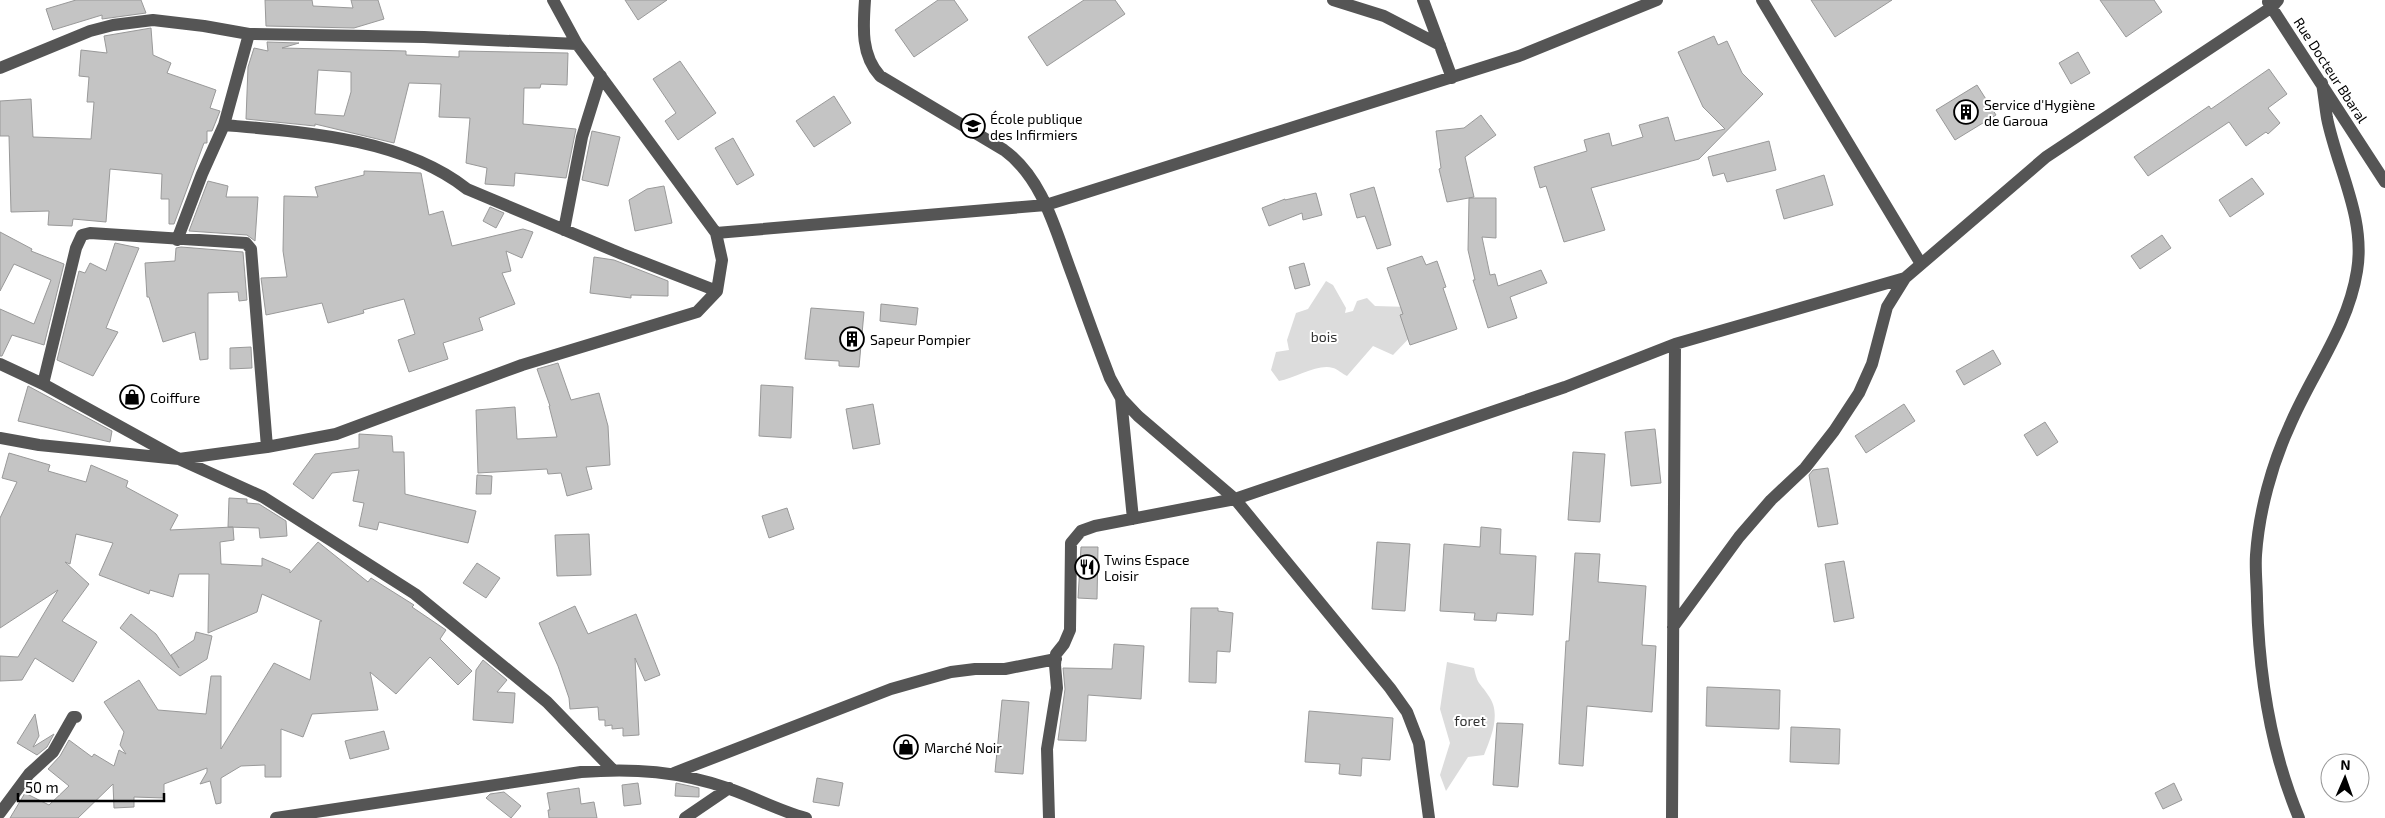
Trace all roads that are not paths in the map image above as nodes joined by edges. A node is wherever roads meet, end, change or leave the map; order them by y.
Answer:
1 (553, 0) edge
2 (864, 0) edge
3 (1332, 0) edge
4 (1423, 0) edge
5 (1657, 0) edge
6 (1762, 0) edge
7 (2272, 2) edge
8 (248, 34) junction
9 (577, 44) junction
10 (1440, 45) junction
11 (0, 68) edge
12 (601, 76) junction
13 (1452, 78) junction
14 (2322, 83) junction
15 (224, 125) junction
16 (2385, 182) edge
17 (1046, 205) junction
18 (564, 230) junction
19 (716, 233) junction
20 (177, 240) junction
21 (1921, 264) junction
22 (1905, 278) junction
23 (718, 291) junction
24 (1675, 344) junction
25 (0, 364) edge
26 (43, 384) junction
27 (1121, 398) junction
28 (0, 438) edge
29 (267, 447) junction
30 (179, 459) junction
31 (1235, 499) junction
32 (1133, 519) junction
33 (1673, 627) junction
34 (1056, 659) junction
35 (76, 717) dead end
36 (612, 769) junction
37 (674, 773) junction
38 (729, 788) junction
39 (0, 813) edge
40 (329, 814) edge
41 (276, 818) edge
42 (685, 818) edge
43 (806, 818) edge
44 (1049, 818) edge
45 (1430, 818) edge
46 (1672, 818) edge
47 (2299, 818) edge

1 - 9 street
2 - 17 street
3 - 10 street
4 - 10 street
5 - 13 street
6 - 21 street
7 - 14 street, Rue Docteur Bbaral
7 - 21 street
8 - 9 street
8 - 11 street
8 - 15 street
9 - 12 street
10 - 13 street
12 - 18 street
12 - 19 street
13 - 17 street
14 - 16 street, Rue Docteur Bbaral
14 - 47 street
15 - 18 street
15 - 20 street
17 - 19 street
17 - 27 street
18 - 23 street
19 - 23 street
20 - 26 street
20 - 29 street
21 - 22 street
22 - 24 street
22 - 33 street
23 - 29 street
24 - 31 street
24 - 33 street
25 - 26 street
26 - 30 street
27 - 31 street
27 - 32 street
28 - 30 street
29 - 30 street
30 - 36 street
31 - 32 street
31 - 45 street
32 - 34 street
33 - 46 street
34 - 37 street
34 - 44 street
35 - 39 street
36 - 37 street
36 - 40 street
37 - 38 street
38 - 42 street
38 - 43 street
40 - 41 street

